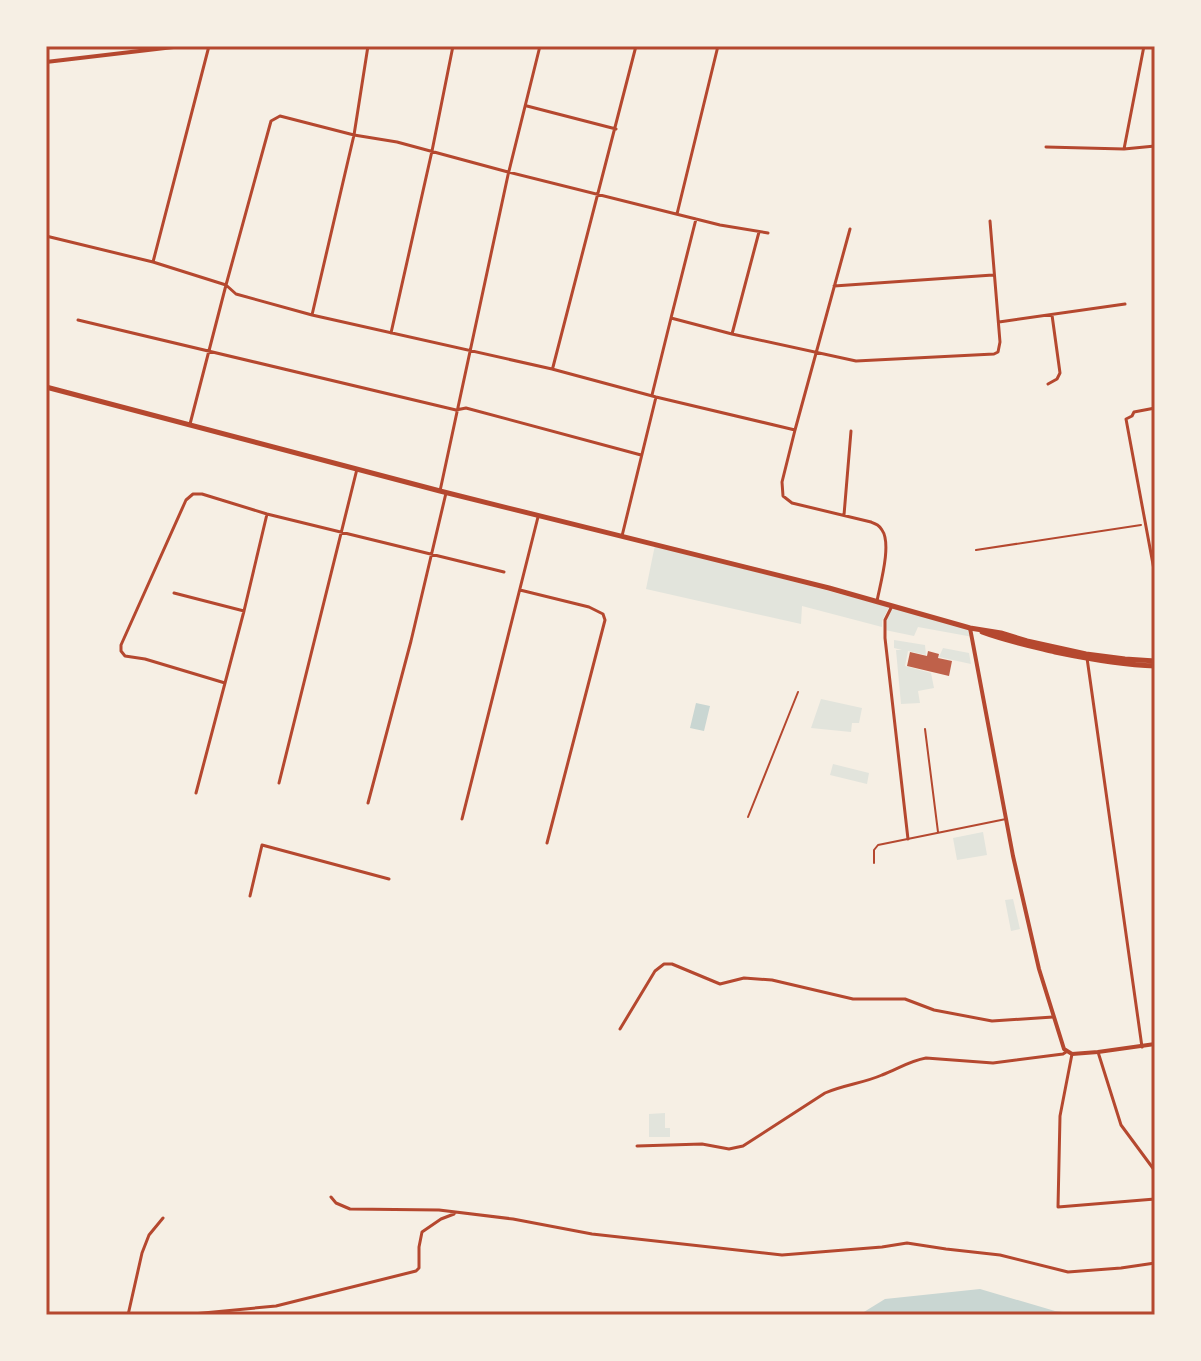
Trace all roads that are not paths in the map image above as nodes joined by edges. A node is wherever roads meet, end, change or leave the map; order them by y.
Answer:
1 (182, 46) edge
2 (209, 46) edge
3 (368, 46) edge
4 (453, 46) edge
5 (540, 46) edge
6 (636, 46) edge
7 (718, 46) edge
8 (1144, 46) edge
9 (46, 62) edge
10 (525, 106) junction
11 (616, 129) junction
12 (354, 135) junction
13 (1155, 146) edge
14 (1046, 147) dead end
15 (1124, 149) junction
16 (432, 151) junction
17 (508, 172) junction
18 (599, 195) junction
19 (677, 214) junction
20 (696, 219) junction
21 (990, 221) dead end
22 (850, 229) dead end
23 (759, 232) junction
24 (768, 233) dead end
25 (46, 236) edge
26 (153, 262) junction
27 (994, 275) junction
28 (226, 285) junction
29 (834, 286) junction
30 (1125, 304) dead end
31 (312, 315) junction
32 (1052, 315) junction
33 (671, 318) junction
34 (78, 320) dead end
35 (999, 322) junction
36 (391, 333) junction
37 (732, 334) junction
38 (209, 351) junction
39 (469, 351) junction
40 (815, 353) junction
41 (552, 369) junction
42 (1048, 384) dead end
43 (46, 387) edge
44 (654, 396) junction
45 (1155, 408) edge
46 (456, 410) junction
47 (190, 424) junction
48 (795, 430) junction
49 (851, 431) dead end
50 (641, 455) junction
51 (357, 469) junction
52 (443, 492) junction
53 (267, 514) junction
54 (844, 515) junction
55 (539, 516) junction
56 (340, 531) junction
57 (622, 536) junction
58 (432, 554) junction
59 (504, 572) dead end
60 (1155, 575) edge
61 (520, 590) junction
62 (174, 593) dead end
63 (877, 601) junction
64 (892, 606) junction
65 (244, 611) junction
66 (970, 628) junction
67 (1086, 656) junction
68 (1155, 663) edge
69 (225, 683) junction
70 (798, 692) dead end
71 (925, 729) dead end
72 (279, 783) dead end
73 (196, 793) dead end
74 (368, 803) dead end
75 (748, 817) dead end
76 (462, 819) dead end
77 (1006, 819) junction
78 (938, 834) junction
79 (908, 839) junction
80 (547, 843) dead end
81 (874, 863) dead end
82 (389, 879) dead end
83 (250, 896) dead end
84 (1053, 1017) junction
85 (620, 1029) dead end
86 (1155, 1044) edge
87 (1142, 1047) junction
88 (1098, 1052) junction
89 (1069, 1053) junction
90 (637, 1146) dead end
91 (1155, 1171) edge
92 (331, 1197) dead end
93 (1155, 1199) edge
94 (455, 1214) junction
95 (163, 1218) dead end
96 (1155, 1263) edge
97 (128, 1315) edge
98 (182, 1315) edge

1 - 9 street
2 - 26 street
3 - 12 street
4 - 16 street
5 - 10 street
6 - 11 street
7 - 19 street
8 - 15 street
10 - 11 street
10 - 17 street
11 - 18 street
12 - 16 street
12 - 28 street
12 - 31 street
13 - 15 street
14 - 15 street
16 - 17 street
16 - 36 street
17 - 18 street
17 - 39 street
18 - 19 street
18 - 41 street
19 - 20 street
20 - 23 street
20 - 33 street
21 - 27 street
22 - 29 street
23 - 24 street
23 - 37 street
25 - 26 street
26 - 28 street
27 - 29 street
27 - 35 street
28 - 31 street
28 - 38 street
29 - 40 street
30 - 32 street
31 - 36 street
32 - 35 street
32 - 42 street
33 - 37 street
33 - 44 street
34 - 38 street
35 - 40 street
36 - 39 street
37 - 40 street
38 - 46 street
38 - 47 street
39 - 41 street
39 - 46 street
40 - 48 street
41 - 44 street
43 - 47 highway
44 - 48 street
44 - 50 street
45 - 60 street
46 - 50 street
46 - 52 street
47 - 51 highway
48 - 54 street
49 - 54 street
50 - 57 street
51 - 52 highway
51 - 56 street
52 - 55 highway
52 - 58 street
53 - 56 street
53 - 65 street
53 - 69 street
54 - 63 street
55 - 57 highway
55 - 61 street
56 - 58 street
56 - 72 street
57 - 63 highway
58 - 59 street
58 - 74 street
61 - 76 street
61 - 80 street
62 - 65 street
63 - 64 highway
64 - 66 highway
64 - 79 street
65 - 69 street
66 - 67 highway
66 - 77 street
67 - 68 highway
67 - 87 street
69 - 73 street
70 - 75 lane
71 - 78 lane
77 - 78 lane
77 - 84 street
78 - 79 lane
79 - 81 lane
82 - 83 street
84 - 85 street
84 - 89 street
86 - 87 street
87 - 88 street
88 - 89 street
88 - 91 street
89 - 90 street
89 - 93 street
92 - 94 street
94 - 96 street
94 - 98 street
95 - 97 street

